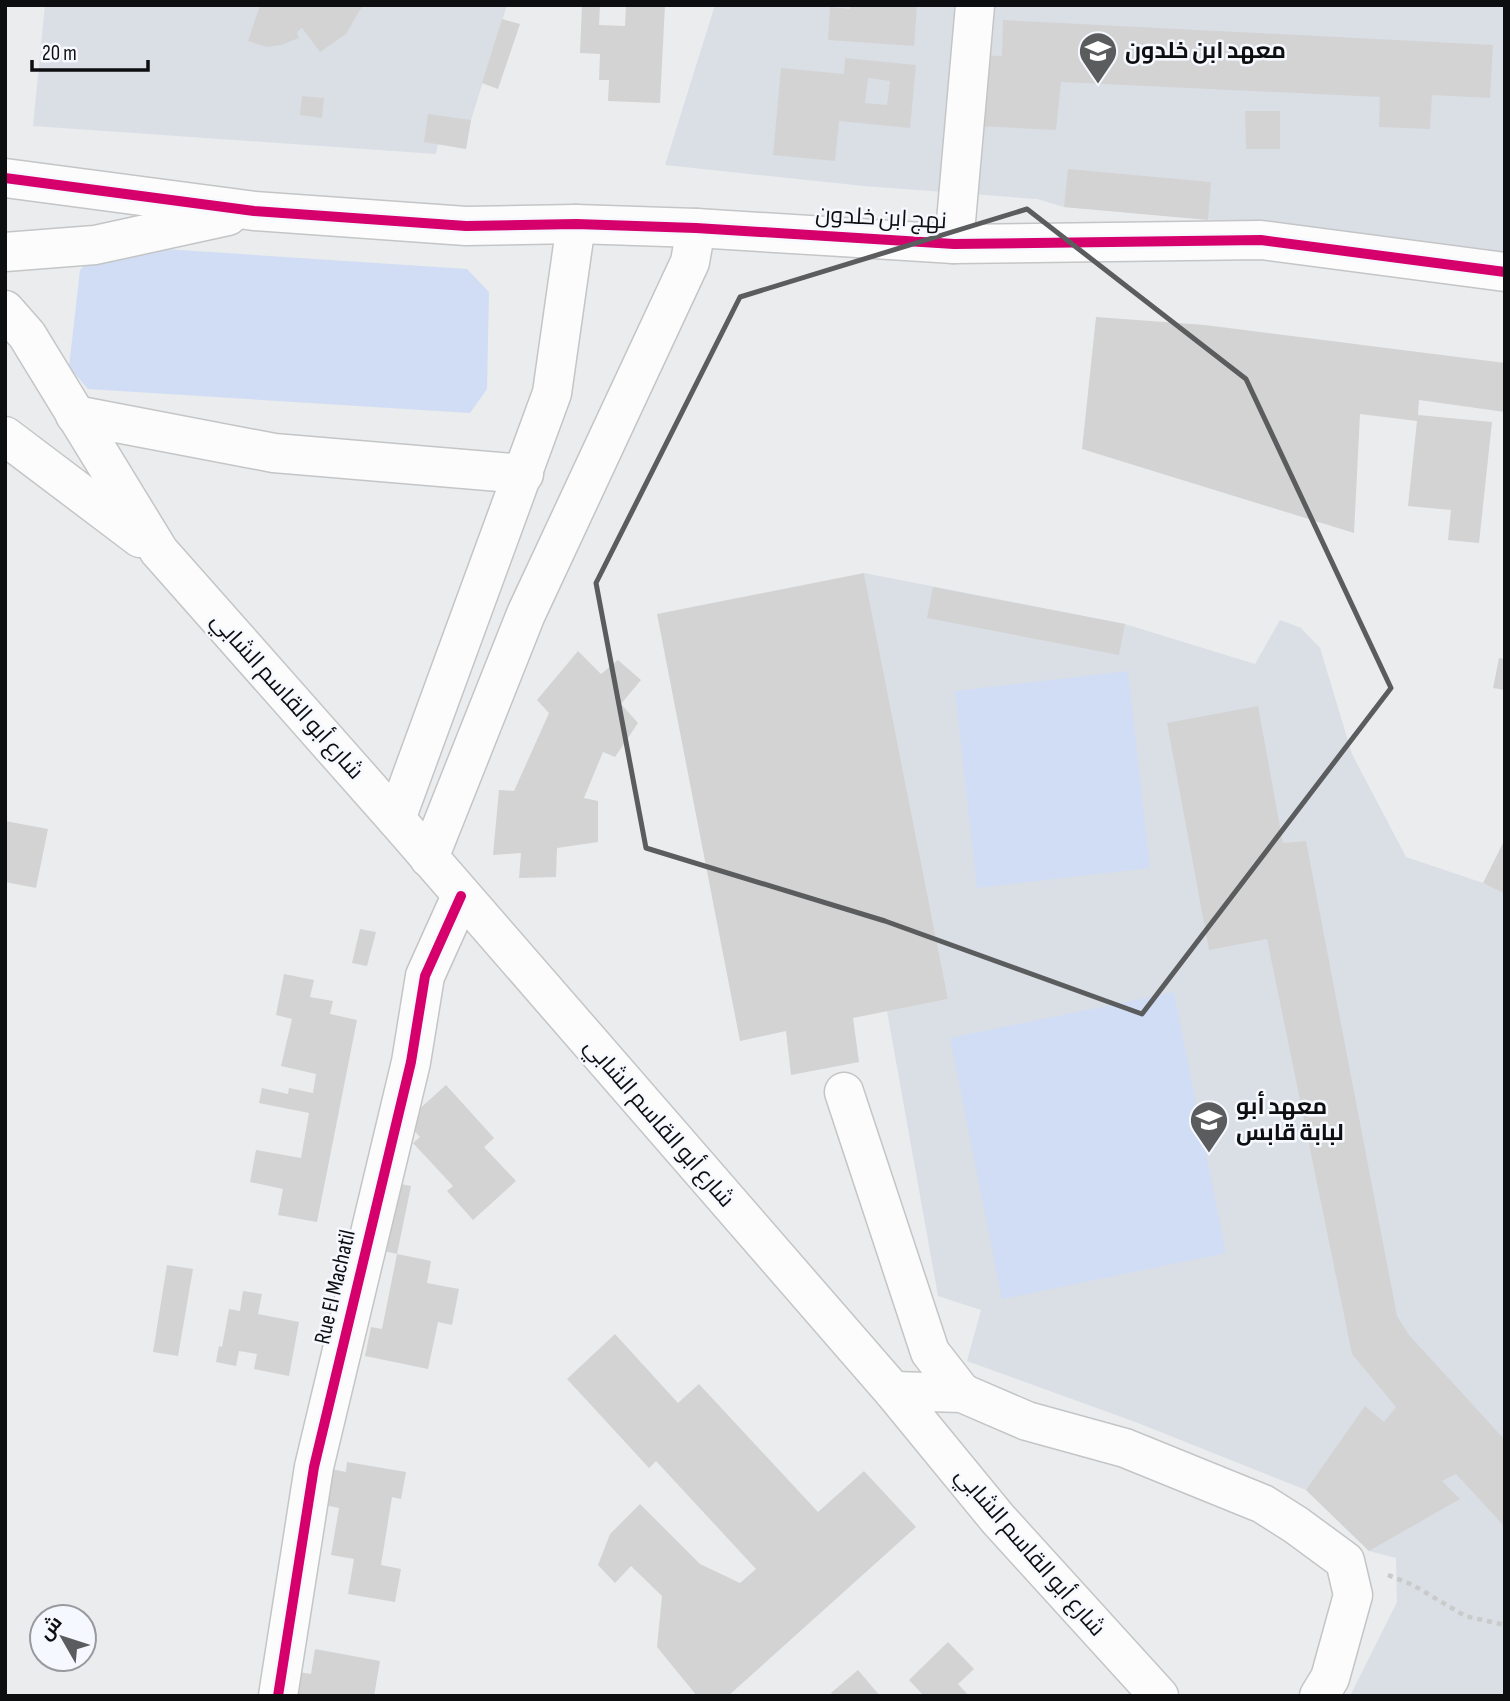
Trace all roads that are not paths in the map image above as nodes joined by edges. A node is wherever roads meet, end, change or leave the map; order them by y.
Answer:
1 (975, 5) edge
2 (5, 178) edge
3 (254, 211) junction
4 (576, 224) junction
5 (696, 228) junction
6 (954, 244) junction
7 (5, 252) edge
8 (1505, 272) edge
9 (5, 310) edge
10 (75, 415) junction
11 (5, 436) edge
12 (524, 474) junction
13 (159, 551) junction
14 (396, 819) junction
15 (429, 858) junction
16 (461, 896) junction
17 (844, 1092) dead end
18 (893, 1391) junction
19 (962, 1393) junction
20 (278, 1696) edge
21 (1159, 1696) edge
22 (1320, 1696) edge

1 - 6 street
2 - 3 street
3 - 4 street, نهج ابن خلدون
3 - 7 street
4 - 5 street, نهج ابن خلدون
4 - 12 street
5 - 6 street, نهج ابن خلدون
5 - 15 street
6 - 8 street, نهج ابن خلدون
9 - 10 street, شارع أبو القاسم الشابي
10 - 12 street
10 - 13 street, شارع أبو القاسم الشابي
11 - 13 street, شارع أبو القاسم الشابي
12 - 14 street
13 - 14 street, شارع أبو القاسم الشابي
14 - 15 street, شارع أبو القاسم الشابي
15 - 16 street, شارع أبو القاسم الشابي
16 - 18 street, شارع أبو القاسم الشابي
16 - 20 street, Rue El Machatil
17 - 19 street
18 - 19 street
18 - 21 street, شارع أبو القاسم الشابي
19 - 22 street

